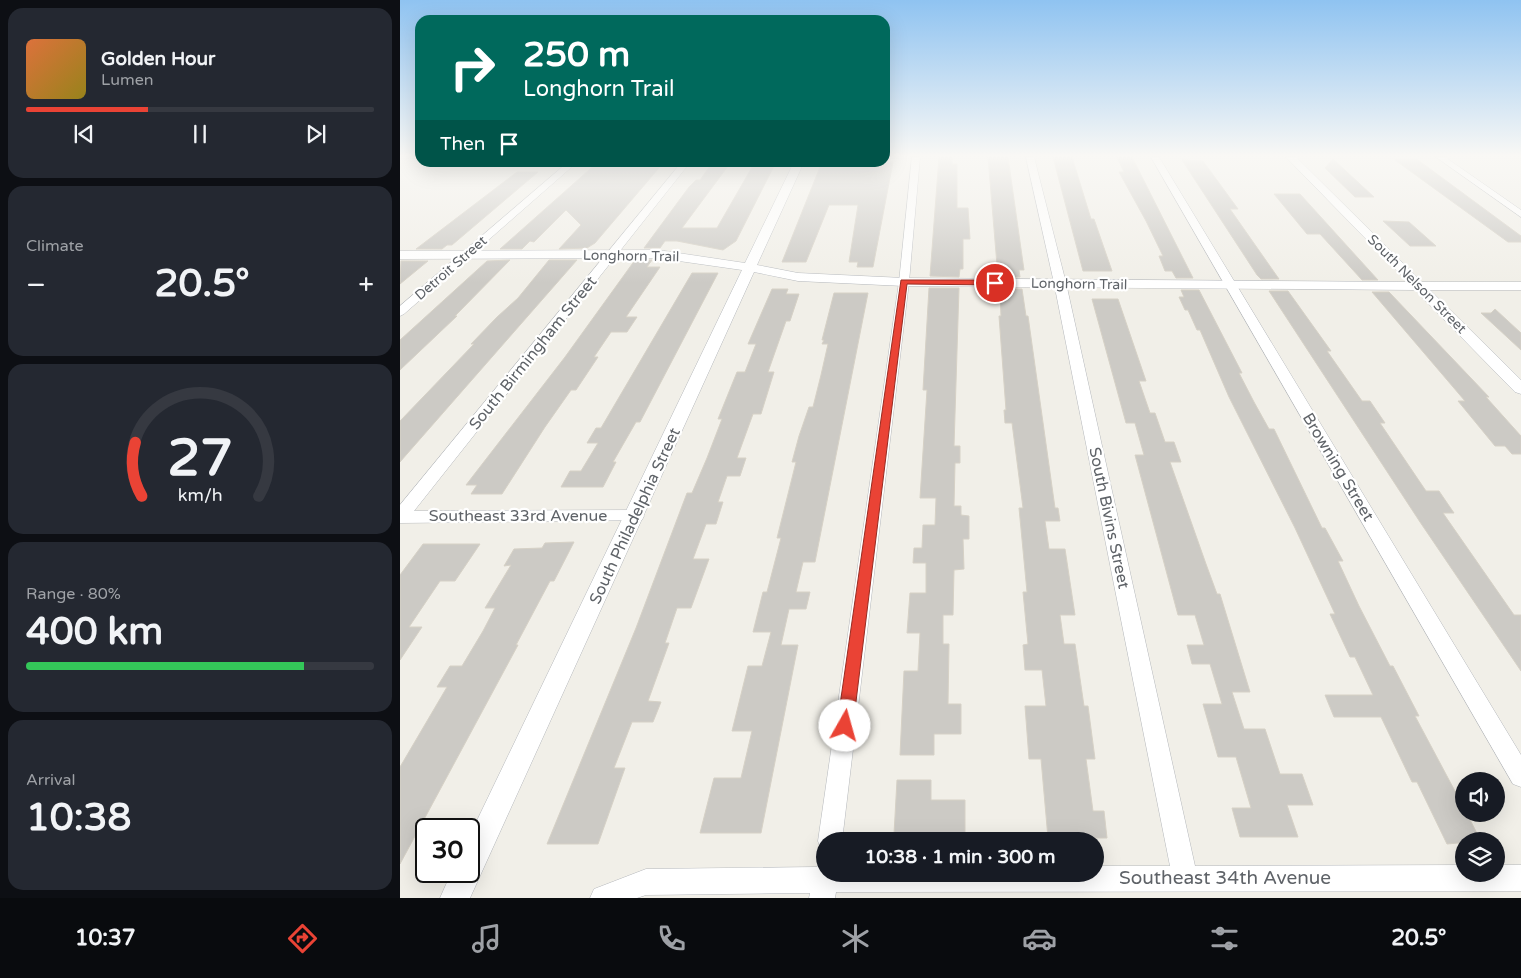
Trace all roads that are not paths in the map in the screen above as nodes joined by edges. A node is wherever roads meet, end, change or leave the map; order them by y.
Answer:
1 (531, 199) edge
2 (657, 199) edge
3 (782, 199) edge
4 (912, 199) edge
5 (1040, 199) edge
6 (1179, 199) edge
7 (1333, 199) edge
8 (1500, 199) edge
9 (1521, 214) edge
10 (612, 254) junction
11 (400, 255) edge
12 (466, 255) junction
13 (750, 268) junction
14 (904, 282) junction
15 (1060, 283) junction
16 (1230, 286) junction
17 (1419, 286) junction
18 (1521, 286) edge
19 (400, 312) edge
20 (1521, 389) edge
21 (636, 516) junction
22 (400, 517) edge
23 (1521, 776) edge
24 (831, 832) edge
25 (480, 845) edge
26 (1185, 878) junction
27 (1521, 878) edge
28 (462, 883) edge
29 (824, 884) edge
30 (455, 898) edge
31 (603, 898) edge

1 - 12 street, Detroit Street
2 - 10 street, South Birmingham Street
3 - 13 street, South Philadelphia Street
4 - 14 street
5 - 15 street, South Bivins Street
6 - 16 street, Browning Street
7 - 17 street, South Nelson Street
8 - 9 street
10 - 12 street, Longhorn Trail
10 - 13 street, Longhorn Trail
10 - 22 street, South Birmingham Street
11 - 12 street, Longhorn Trail
12 - 19 street, Detroit Street
13 - 14 street, Longhorn Trail
13 - 21 street, South Philadelphia Street
14 - 15 street, Longhorn Trail
14 - 24 street
15 - 16 street, Longhorn Trail
15 - 26 street, South Bivins Street
16 - 17 street, Longhorn Trail
16 - 23 street, Browning Street
17 - 18 street, Longhorn Trail
17 - 20 street, South Nelson Street
21 - 22 street, Southeast 33rd Avenue
21 - 25 street, South Philadelphia Street
26 - 27 street, Southeast 34th Avenue
26 - 29 street, Southeast 34th Avenue
28 - 30 street, South Philadelphia Street
29 - 31 street, Southeast 34th Avenue

